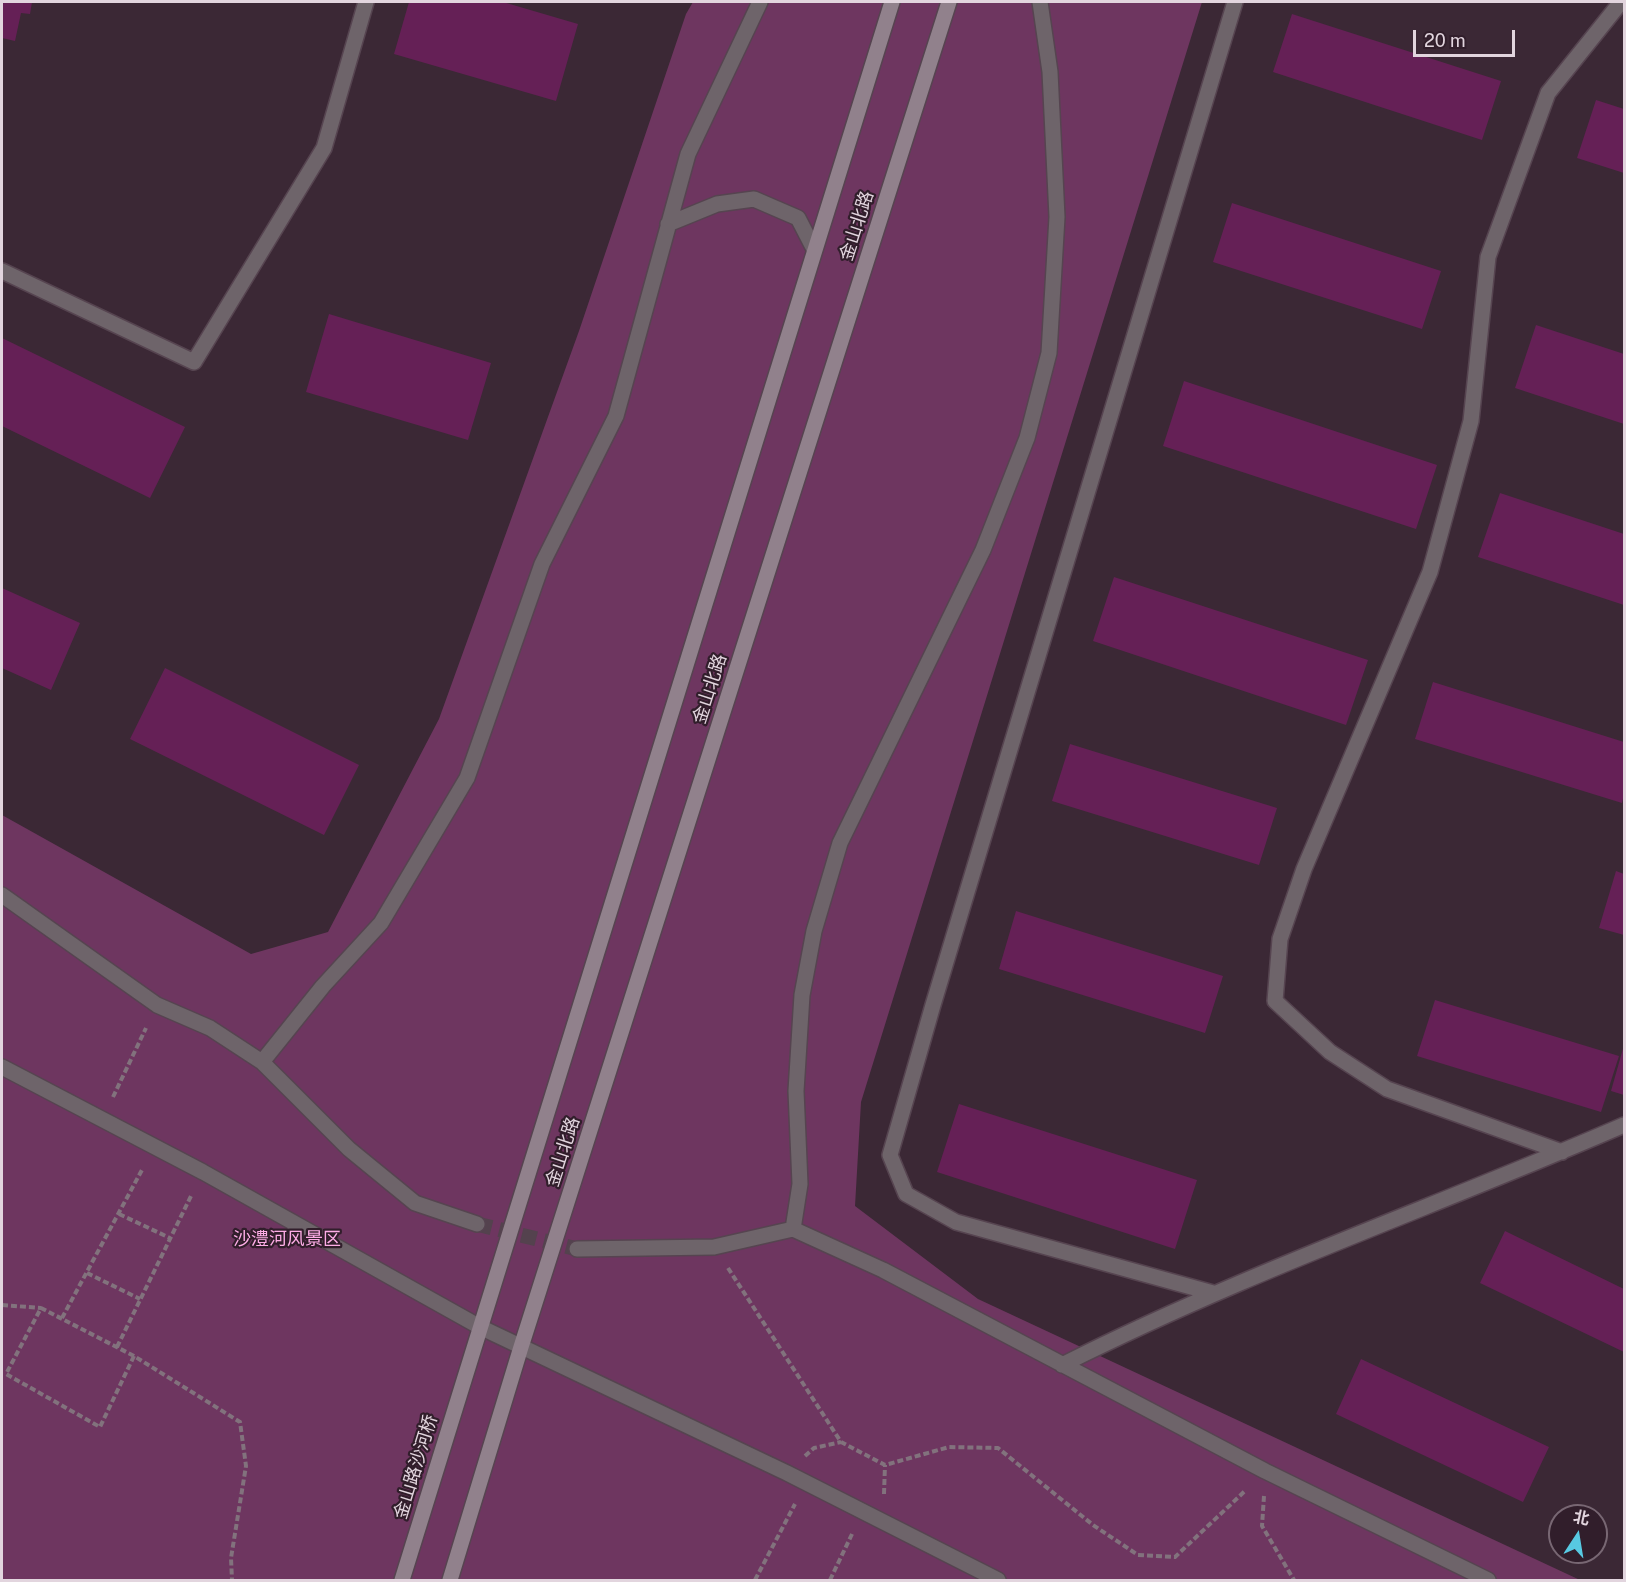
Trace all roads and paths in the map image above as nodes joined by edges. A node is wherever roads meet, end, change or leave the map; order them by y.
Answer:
1 (366, 2) edge
2 (760, 2) edge
3 (892, 2) edge
4 (949, 2) edge
5 (1040, 2) edge
6 (1234, 2) edge
7 (1621, 2) edge
8 (668, 224) junction
9 (814, 249) junction
10 (2, 271) edge
11 (2, 895) edge
12 (157, 1005) junction
13 (261, 1062) junction
14 (2, 1067) edge
15 (103, 1119) junction
16 (1624, 1125) edge
17 (155, 1146) junction
18 (1562, 1152) junction
19 (203, 1172) junction
20 (119, 1214) junction
21 (477, 1224) tunnel mouth
22 (793, 1229) junction
23 (170, 1238) junction
24 (714, 1247) junction
25 (577, 1250) tunnel mouth
26 (87, 1273) junction
27 (1213, 1293) junction
28 (140, 1299) junction
29 (2, 1305) edge
30 (41, 1308) junction
31 (62, 1318) junction
32 (480, 1328) junction
33 (117, 1347) junction
34 (521, 1347) junction
35 (134, 1356) junction
36 (1062, 1365) junction
37 (468, 1366) joint
38 (841, 1442) junction
39 (1265, 1471) junction
40 (787, 1473) junction
41 (806, 1483) junction
42 (863, 1512) junction
43 (232, 1581) edge
44 (402, 1581) edge
45 (450, 1581) edge
46 (755, 1581) edge
47 (830, 1581) edge
48 (998, 1581) edge
49 (1294, 1581) edge
50 (1488, 1581) edge

1 - 10 street
2 - 8 street
3 - 9 main road, 金山北路
4 - 34 main road, 金山北路
5 - 22 street
6 - 27 street
7 - 18 street
8 - 9 street
8 - 13 street
9 - 32 main road, 金山北路
11 - 12 street
12 - 13 street
12 - 15 path
13 - 21 street
14 - 15 street
15 - 17 street
16 - 18 street
17 - 19 street
17 - 20 path
18 - 27 street
19 - 23 path
19 - 32 street
20 - 23 path
20 - 26 path
22 - 24 street
22 - 36 street
23 - 28 path
24 - 25 street
24 - 38 path
26 - 28 path
26 - 31 path
27 - 36 street
28 - 33 path
29 - 30 path
30 - 31 path
30 - 35 path
31 - 33 path
32 - 34 street
32 - 37 main road, 金山北路
33 - 35 path
34 - 40 street
34 - 45 main road, 金山北路
35 - 43 path
36 - 39 street
37 - 44 main road, 金山路沙河桥
38 - 39 path
38 - 40 path
39 - 49 path
39 - 50 street
40 - 41 street
41 - 42 street
41 - 46 path
42 - 47 path
42 - 48 street

